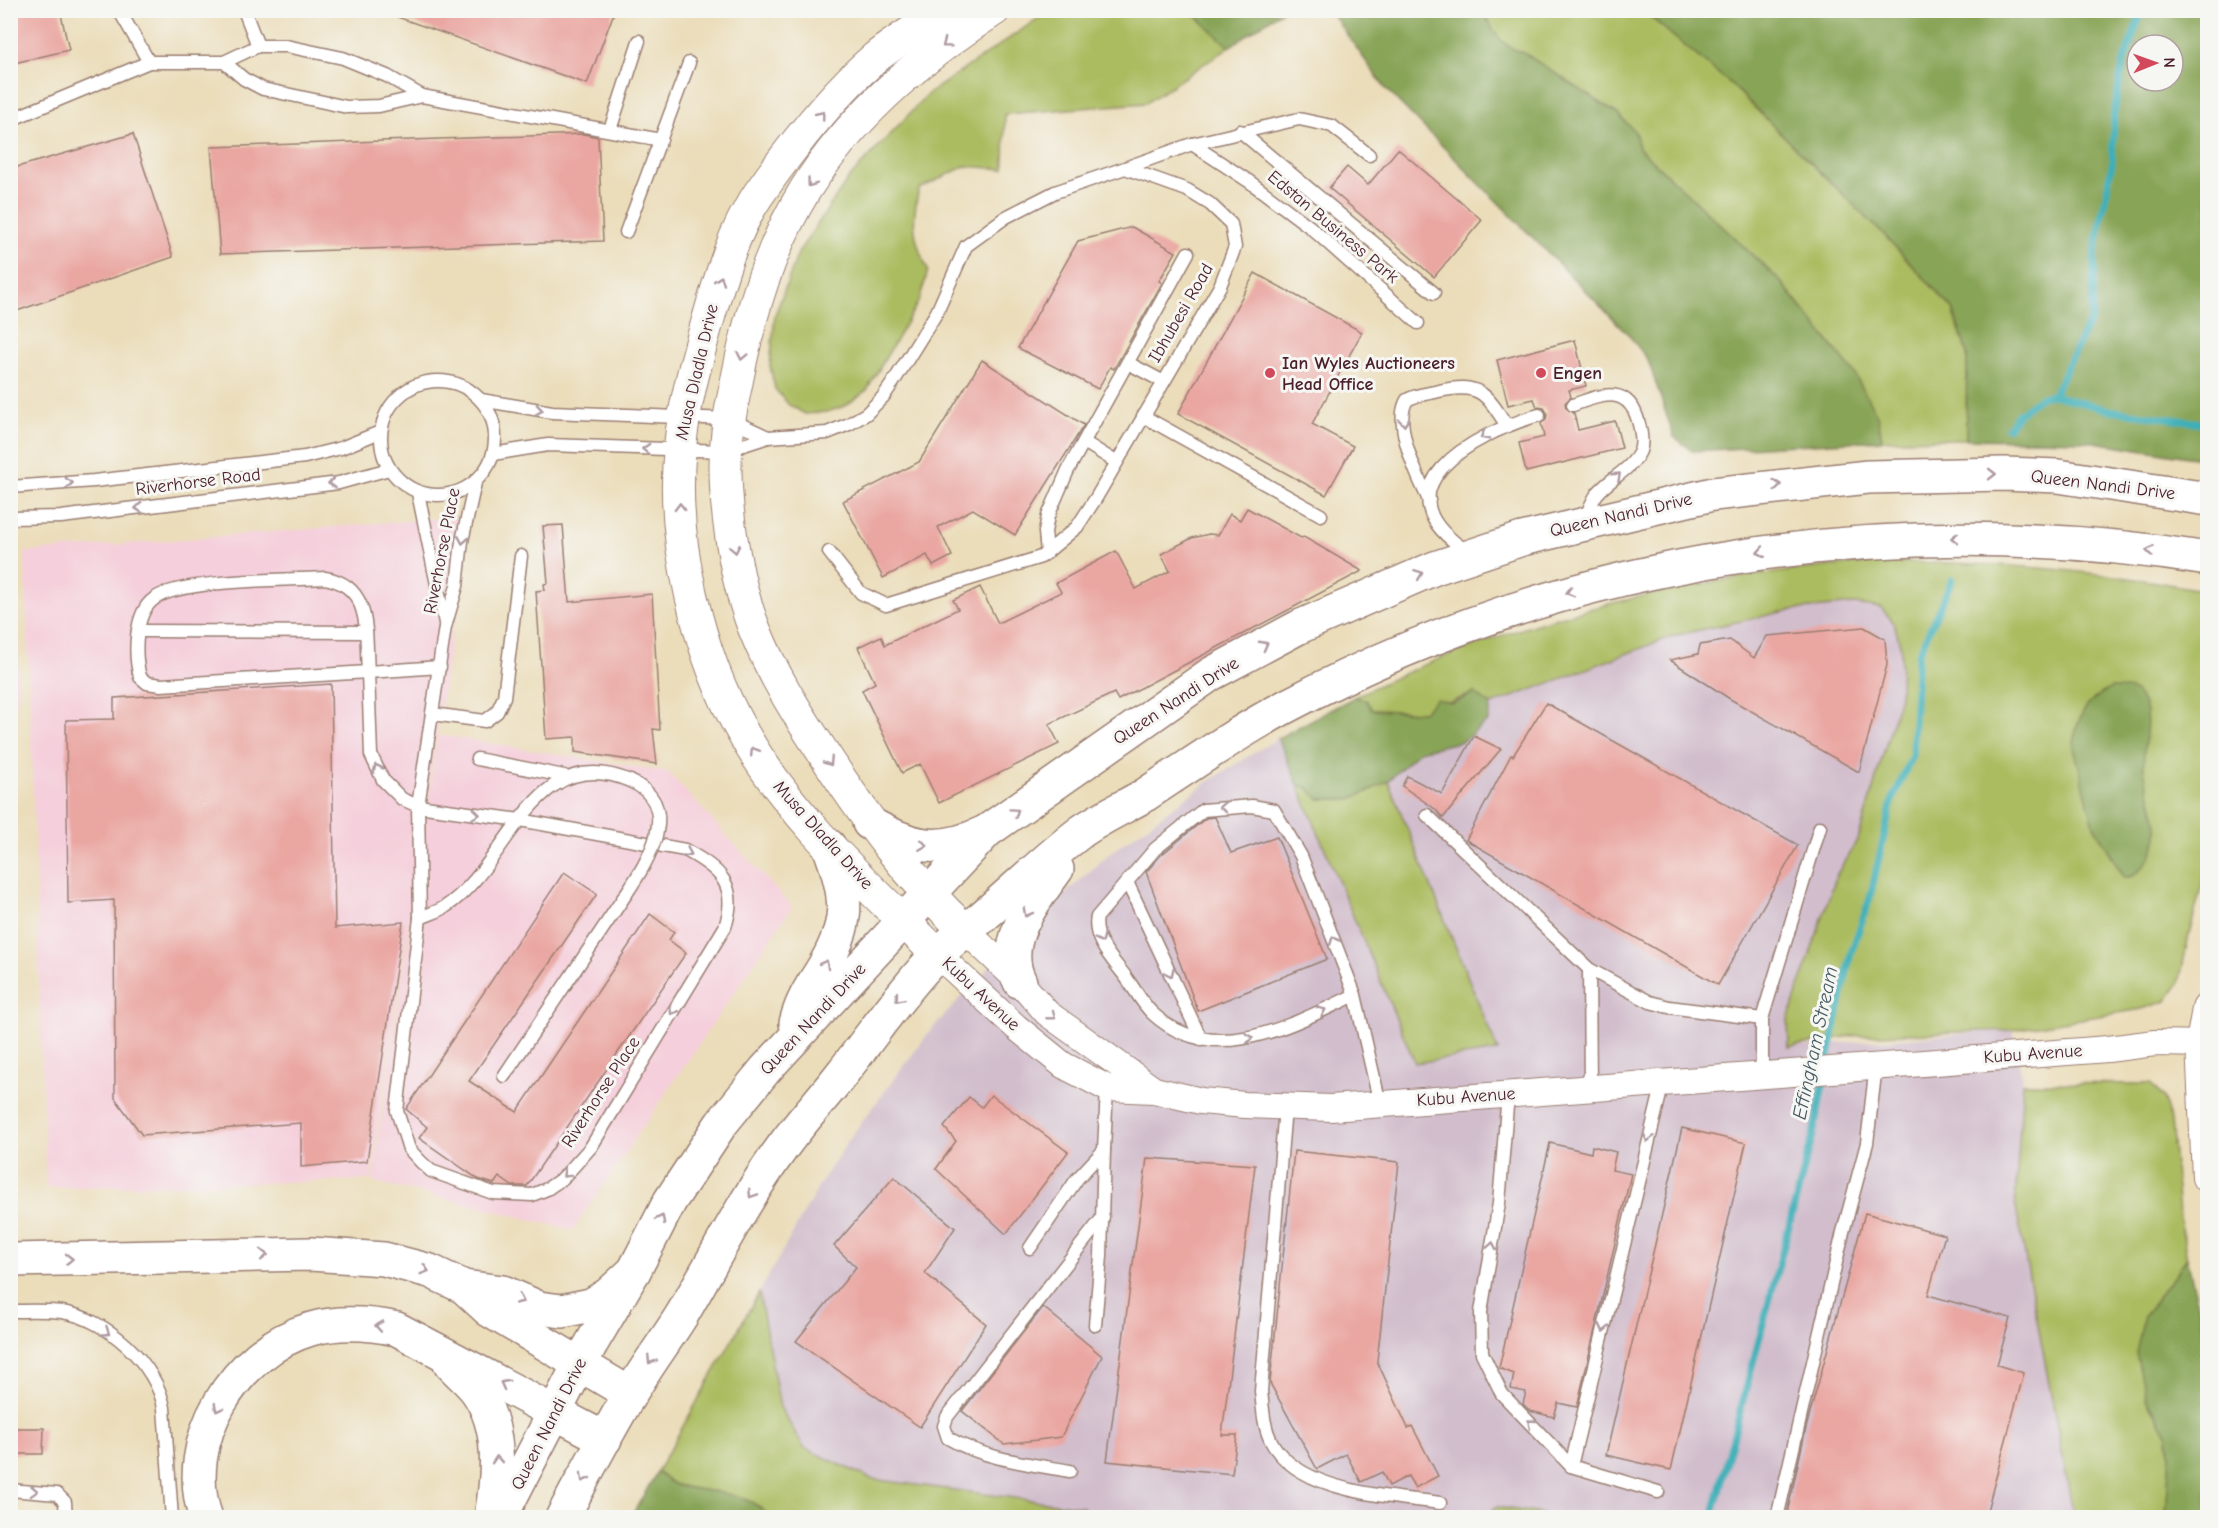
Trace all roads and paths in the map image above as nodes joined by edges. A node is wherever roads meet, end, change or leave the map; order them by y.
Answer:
1 (120, 10) edge
2 (244, 10) edge
3 (945, 10) edge
4 (994, 10) edge
5 (639, 41) dead end
6 (258, 46) junction
7 (149, 62) junction
8 (224, 62) junction
9 (689, 63) dead end
10 (422, 96) junction
11 (10, 120) edge
12 (610, 130) junction
13 (1240, 131) junction
14 (661, 140) junction
15 (1192, 144) junction
16 (1369, 155) dead end
17 (1125, 168) junction
18 (626, 232) dead end
19 (1188, 253) dead end
20 (1434, 293) dead end
21 (1418, 323) dead end
22 (1128, 363) junction
23 (1162, 381) junction
24 (481, 400) junction
25 (1573, 405) dead end
26 (1539, 415) dead end
27 (1143, 416) junction
28 (684, 417) junction
29 (729, 419) junction
30 (1507, 426) junction
31 (380, 432) junction
32 (768, 437) junction
33 (1084, 442) junction
34 (679, 450) junction
35 (726, 451) junction
36 (493, 454) junction
37 (1116, 462) junction
38 (388, 469) junction
39 (475, 483) junction
40 (10, 487) edge
41 (418, 493) junction
42 (2208, 499) edge
43 (1429, 500) junction
44 (1321, 515) dead end
45 (10, 518) edge
46 (1583, 522) junction
47 (829, 552) dead end
48 (1047, 553) junction
49 (1474, 555) junction
50 (521, 556) dead end
51 (2208, 559) edge
52 (445, 627) junction
53 (138, 632) junction
54 (365, 632) junction
55 (440, 667) junction
56 (368, 672) junction
57 (432, 714) junction
58 (477, 759) dead end
59 (564, 777) junction
60 (418, 806) junction
61 (1427, 815) dead end
62 (520, 820) junction
63 (869, 823) junction
64 (1820, 827) dead end
65 (1084, 830) junction
66 (987, 831) junction
67 (829, 846) junction
68 (1127, 882) junction
69 (928, 895) junction
70 (420, 918) junction
71 (904, 921) junction
72 (966, 931) junction
73 (937, 954) junction
74 (1589, 969) junction
75 (1020, 982) junction
76 (1355, 995) junction
77 (2208, 1009) edge
78 (1762, 1019) junction
79 (793, 1036) junction
80 (1201, 1039) junction
81 (2205, 1044) edge
82 (1868, 1066) junction
83 (1770, 1074) junction
84 (504, 1076) dead end
85 (1663, 1081) junction
86 (1590, 1087) junction
87 (1107, 1088) junction
88 (1154, 1090) junction
89 (1508, 1094) junction
90 (1380, 1104) junction
91 (1285, 1108) junction
92 (1104, 1150) junction
93 (2208, 1177) edge
94 (1103, 1217) junction
95 (1030, 1248) dead end
96 (10, 1260) edge
97 (634, 1271) junction
98 (464, 1287) junction
99 (10, 1311) edge
100 (1095, 1325) dead end
101 (434, 1347) junction
102 (580, 1363) junction
103 (630, 1394) junction
104 (555, 1411) junction
105 (605, 1439) junction
106 (1571, 1466) junction
107 (1070, 1471) dead end
108 (10, 1491) edge
109 (1658, 1492) dead end
110 (1440, 1503) dead end
111 (66, 1518) edge
112 (172, 1518) edge
113 (206, 1518) edge
114 (491, 1518) edge
115 (500, 1518) edge
116 (562, 1518) edge
117 (1777, 1518) edge

1 - 7 lane
2 - 6 lane
28 -> 3 street, Musa Dladla Drive
4 -> 29 street
5 - 12 lane
6 - 8 lane
6 - 10 lane
7 - 8 lane
7 - 11 lane
8 - 10 lane
9 - 14 lane
10 - 12 lane
12 - 14 lane
13 - 15 lane
13 - 16 lane
13 - 20 lane, Edstan Business Park
14 - 18 lane
15 - 17 lane
15 - 21 lane, Edstan Business Park
17 - 23 lane, Ibhubesi Road
17 - 32 lane
19 - 22 lane
22 - 23 lane
22 - 33 lane
23 - 27 lane, Ibhubesi Road
24 -> 28 lane
24 - 31 lane
24 - 36 lane
46 -> 25 lane
26 - 30 lane
27 - 37 lane, Ibhubesi Road
27 - 44 lane
28 - 29 lane
28 - 34 street, Musa Dladla Drive
29 - 32 lane
29 - 35 street
30 -> 43 lane
30 -> 43 lane
31 - 38 lane
40 -> 31 lane, Riverhorse Road
32 - 35 lane
33 - 37 lane
33 - 48 lane
34 - 35 lane
34 -> 36 lane
67 -> 34 street, Musa Dladla Drive
35 -> 63 street
36 - 39 lane
37 - 48 lane, Ibhubesi Road
38 - 41 lane
38 -> 45 lane, Riverhorse Road
39 - 41 lane
39 -> 52 lane, Riverhorse Place
41 - 52 lane, Riverhorse Place
46 -> 42 main road, Queen Nandi Drive
43 - 49 lane
46 - 49 main road, Queen Nandi Drive
47 - 48 lane, Ibhubesi Road
66 -> 49 main road, Queen Nandi Drive
50 - 57 lane
51 -> 65 main road
52 - 55 lane, Riverhorse Place
53 - 54 lane
53 - 54 lane
53 - 56 lane
54 - 56 lane
55 - 56 lane
55 - 57 lane, Riverhorse Place
60 -> 56 lane
57 - 60 lane, Riverhorse Place
58 - 59 lane
59 - 62 lane
59 - 84 lane, bridge
60 -> 62 lane, Riverhorse Place
60 - 70 lane, Riverhorse Place
61 - 74 lane
62 - 70 lane
62 -> 70 lane, Riverhorse Place
63 -> 66 main road
63 - 69 street
64 - 78 lane
65 - 72 main road
65 -> 75 main road
66 - 69 main road, Queen Nandi Drive
67 - 71 street, Musa Dladla Drive
79 -> 67 main road
76 -> 68 lane
68 -> 80 lane
68 -> 80 lane
69 - 71 main road, Queen Nandi Drive
69 - 72 street
71 - 73 street, Musa Dladla Drive
71 - 79 main road, Queen Nandi Drive
72 - 73 main road
72 - 75 street, Kubu Avenue
73 - 87 street, Kubu Avenue
73 -> 103 main road
74 - 78 lane
74 - 86 lane
75 -> 88 street, Kubu Avenue
80 -> 76 lane
76 - 90 lane
77 - 81 street
78 - 83 lane
97 -> 79 main road, Queen Nandi Drive
81 - 82 street, Kubu Avenue
81 - 93 street
82 - 83 street, Kubu Avenue
82 - 117 lane
83 - 85 street, Kubu Avenue
85 - 86 street, Kubu Avenue
85 -> 106 lane
86 - 89 street, Kubu Avenue
87 - 88 street, Kubu Avenue
87 - 92 lane
88 - 91 street, Kubu Avenue
89 - 90 street, Kubu Avenue
106 -> 89 lane
90 - 91 street, Kubu Avenue
91 - 110 lane
92 - 94 lane
92 - 95 lane
94 - 100 lane
94 - 107 lane
96 -> 98 main road
98 -> 97 main road
97 - 102 main road, Queen Nandi Drive
98 - 102 main road
99 -> 112 lane
104 -> 101 main road
101 -> 113 main road
114 -> 101 main road
102 - 103 main road
102 - 104 main road, Queen Nandi Drive
103 - 105 main road
104 - 105 main road
104 - 115 main road, Queen Nandi Drive
105 -> 116 main road
106 - 109 lane
108 -> 111 lane

